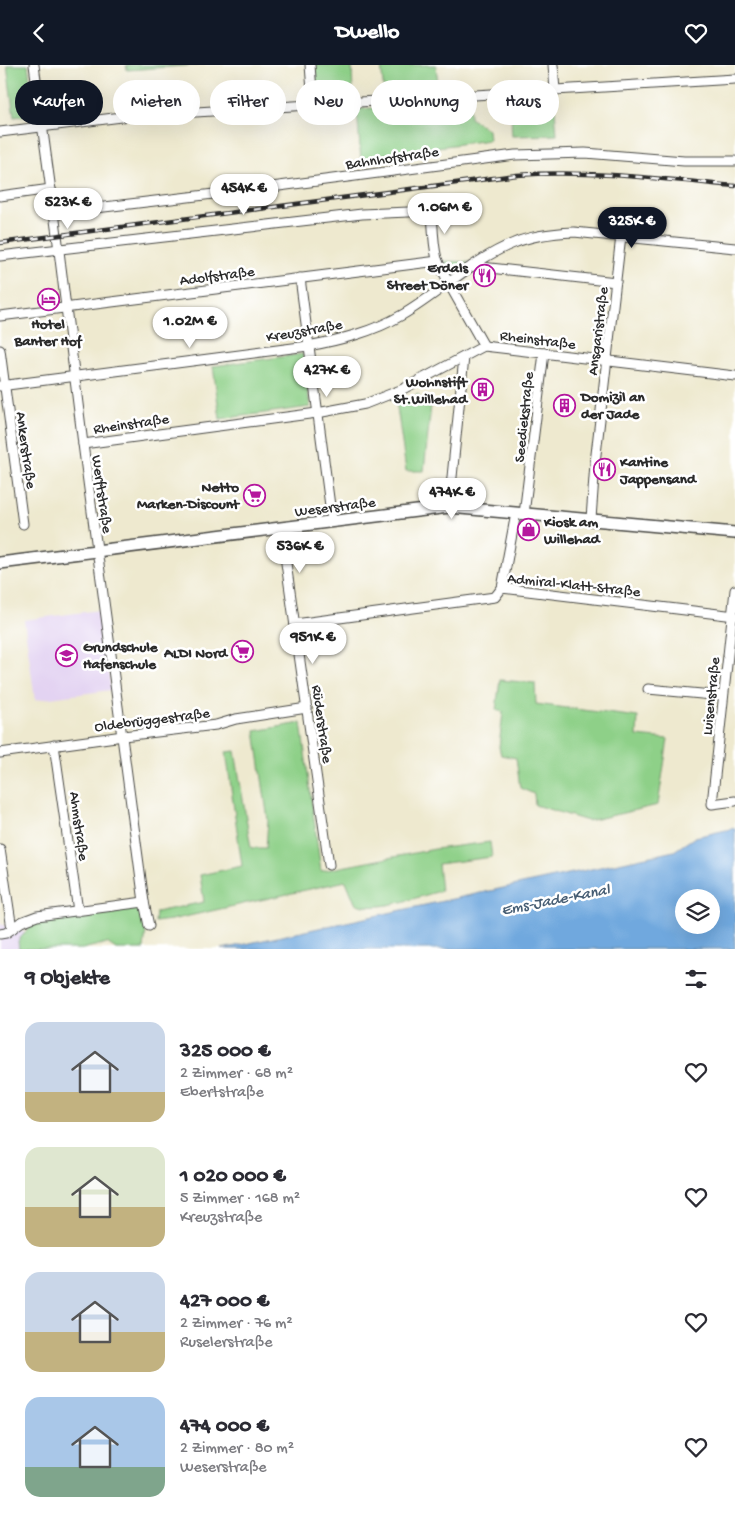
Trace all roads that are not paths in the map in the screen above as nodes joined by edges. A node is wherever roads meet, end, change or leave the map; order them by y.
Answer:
1 (34, 65) edge
2 (310, 65) edge
3 (553, 65) edge
4 (735, 79) edge
5 (311, 80) edge
6 (554, 80) edge
7 (559, 90) edge
8 (487, 94) edge
9 (361, 101) edge
10 (296, 105) edge
11 (42, 126) junction
12 (0, 131) edge
13 (735, 161) edge
14 (51, 189) junction
15 (0, 196) edge
16 (54, 213) junction
17 (621, 236) junction
18 (735, 248) edge
19 (59, 249) junction
20 (0, 256) edge
21 (438, 261) junction
22 (472, 266) junction
23 (300, 278) junction
24 (616, 282) junction
25 (448, 284) junction
26 (66, 308) junction
27 (0, 317) edge
28 (308, 346) junction
29 (484, 346) junction
30 (0, 350) edge
31 (544, 353) junction
32 (464, 357) junction
33 (606, 361) junction
34 (74, 376) junction
35 (735, 376) edge
36 (2, 386) edge
37 (317, 413) junction
38 (83, 444) junction
39 (448, 507) junction
40 (520, 513) junction
41 (591, 519) junction
42 (332, 521) junction
43 (23, 524) dead end
44 (281, 528) junction
45 (735, 533) edge
46 (97, 551) junction
47 (0, 563) edge
48 (502, 588) junction
49 (735, 590) edge
50 (733, 616) edge
51 (295, 624) junction
52 (648, 689) dead end
53 (724, 696) junction
54 (307, 708) junction
55 (123, 736) junction
56 (54, 745) junction
57 (0, 753) edge
58 (735, 801) edge
59 (0, 849) edge
60 (329, 865) dead end
61 (144, 902) junction
62 (78, 911) junction
63 (149, 927) dead end
64 (12, 929) junction
65 (0, 934) edge

1 - 11 street, Werftstraße
2 - 5 street
3 - 6 street
4 - 7 street
8 - 9 street
10 - 11 street
11 - 12 street
11 - 14 street, Werftstraße
13 - 16 street, Bahnhofstraße
14 - 15 street
14 - 16 street, Werftstraße
16 - 19 street, Werftstraße
17 - 18 street, Kreuzstraße
17 - 22 street, Kreuzstraße
17 - 24 street, Ansgaristraße
19 - 20 street
19 - 21 street
19 - 26 street, Werftstraße
21 - 23 street, Adolfstraße
21 - 25 street
22 - 24 street
22 - 25 street, Kreuzstraße
23 - 26 street, Adolfstraße
23 - 28 street
24 - 33 street, Ansgaristraße
25 - 28 street, Kreuzstraße
25 - 29 street
26 - 27 street, Adolfstraße
26 - 34 street, Werftstraße
28 - 34 street, Kreuzstraße
28 - 37 street
29 - 31 street, Rheinstraße
29 - 32 street, Rheinstraße
30 - 36 street, Ankerstraße
31 - 33 street, Rheinstraße
31 - 40 street, Seediekstraße
32 - 37 street, Rheinstraße
32 - 39 street
33 - 35 street, Rheinstraße
33 - 41 street, Ansgaristraße
34 - 36 street, Kreuzstraße
34 - 38 street, Werftstraße
36 - 43 street, Ankerstraße
37 - 38 street, Rheinstraße
37 - 42 street
38 - 46 street, Werftstraße
39 - 40 street, Weserstraße
39 - 42 street, Weserstraße
40 - 41 street, Weserstraße
40 - 48 street, Seediekstraße
41 - 45 street, Weserstraße
42 - 44 street, Weserstraße
44 - 46 street, Weserstraße
44 - 51 street, Rüderstraße
46 - 47 street, Weserstraße
46 - 55 street, Werftstraße
48 - 50 street, Admiral-Klatt-Straße
48 - 51 street, Admiral-Klatt-Straße
49 - 50 street, Luisenstraße
50 - 53 street, Luisenstraße
51 - 54 street, Rüderstraße
52 - 53 street
53 - 58 street, Luisenstraße
54 - 55 street, Oldebrüggestraße
54 - 60 street, Rüderstraße
55 - 56 street, Oldebrüggestraße
55 - 61 street, Werftstraße
56 - 57 street, Oldebrüggestraße
56 - 62 street, Ahmstraße
59 - 64 street
61 - 62 street
61 - 63 street, Werftstraße
62 - 64 street
64 - 65 street

